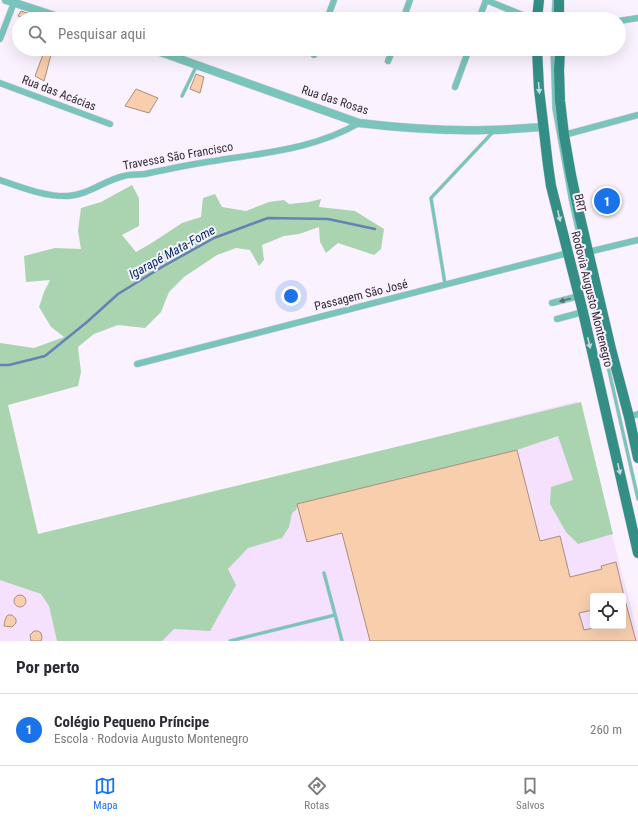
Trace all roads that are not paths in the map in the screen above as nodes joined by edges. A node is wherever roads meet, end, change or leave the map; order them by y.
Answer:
1 (334, 0) edge
2 (410, 0) edge
3 (486, 0) edge
4 (539, 0) edge
5 (554, 0) edge
6 (559, 0) edge
7 (12, 1) edge
8 (44, 12) edge
9 (330, 12) edge
10 (406, 12) edge
11 (482, 12) edge
12 (515, 12) edge
13 (538, 12) edge
14 (553, 12) edge
15 (559, 12) edge
16 (638, 18) edge
17 (626, 21) edge
18 (0, 39) edge
19 (172, 56) edge
20 (390, 56) edge
21 (466, 56) edge
22 (537, 56) edge
23 (552, 56) edge
24 (560, 56) edge
25 (388, 61) dead end
26 (197, 65) junction
27 (0, 83) edge
28 (455, 87) dead end
29 (182, 96) dead end
30 (638, 115) edge
31 (359, 122) junction
32 (110, 124) dead end
33 (544, 127) junction
34 (495, 130) junction
35 (564, 135) junction
36 (0, 180) edge
37 (638, 240) edge
38 (588, 252) junction
39 (568, 253) junction
40 (445, 284) junction
41 (579, 296) junction
42 (552, 303) dead end
43 (583, 312) junction
44 (557, 319) dead end
45 (137, 364) dead end
46 (633, 416) edge
47 (638, 458) edge
48 (638, 499) edge
49 (638, 554) edge
50 (324, 573) dead end
51 (335, 615) junction
52 (245, 639) edge
53 (230, 641) edge
54 (342, 641) edge

1 - 9 street
2 - 10 street
3 - 11 street
3 - 12 street
4 - 13 main road
5 - 14 lane
6 - 15 main road
7 - 8 street
7 - 18 street
16 - 17 street
19 - 26 street, Rua das Rosas
20 - 25 street
21 - 28 street
22 -> 33 main road, Rodovia Augusto Montenegro
23 - 48 lane, BRT
24 - 35 main road, Rodovia Augusto Montenegro
26 - 29 lane
26 - 31 street, Rua das Rosas
27 - 32 street, Rua das Acácias
30 - 35 street
31 - 34 street, Rua das Rosas
31 - 36 street, Travessa São Francisco
33 - 34 street, Rua das Rosas
33 -> 39 main road, Rodovia Augusto Montenegro
34 - 40 lane
35 - 38 main road, Rodovia Augusto Montenegro
37 - 38 street
38 - 46 main road, Rodovia Augusto Montenegro
39 - 40 street, Passagem São José
39 - 41 main road, Rodovia Augusto Montenegro
40 - 45 street, Passagem São José
41 -> 42 street
41 - 43 main road, Rodovia Augusto Montenegro
43 - 44 street
43 -> 49 main road, Rodovia Augusto Montenegro
46 - 47 main road, Rodovia Augusto Montenegro
50 - 51 lane
51 - 52 lane
51 - 54 lane
52 - 53 lane

